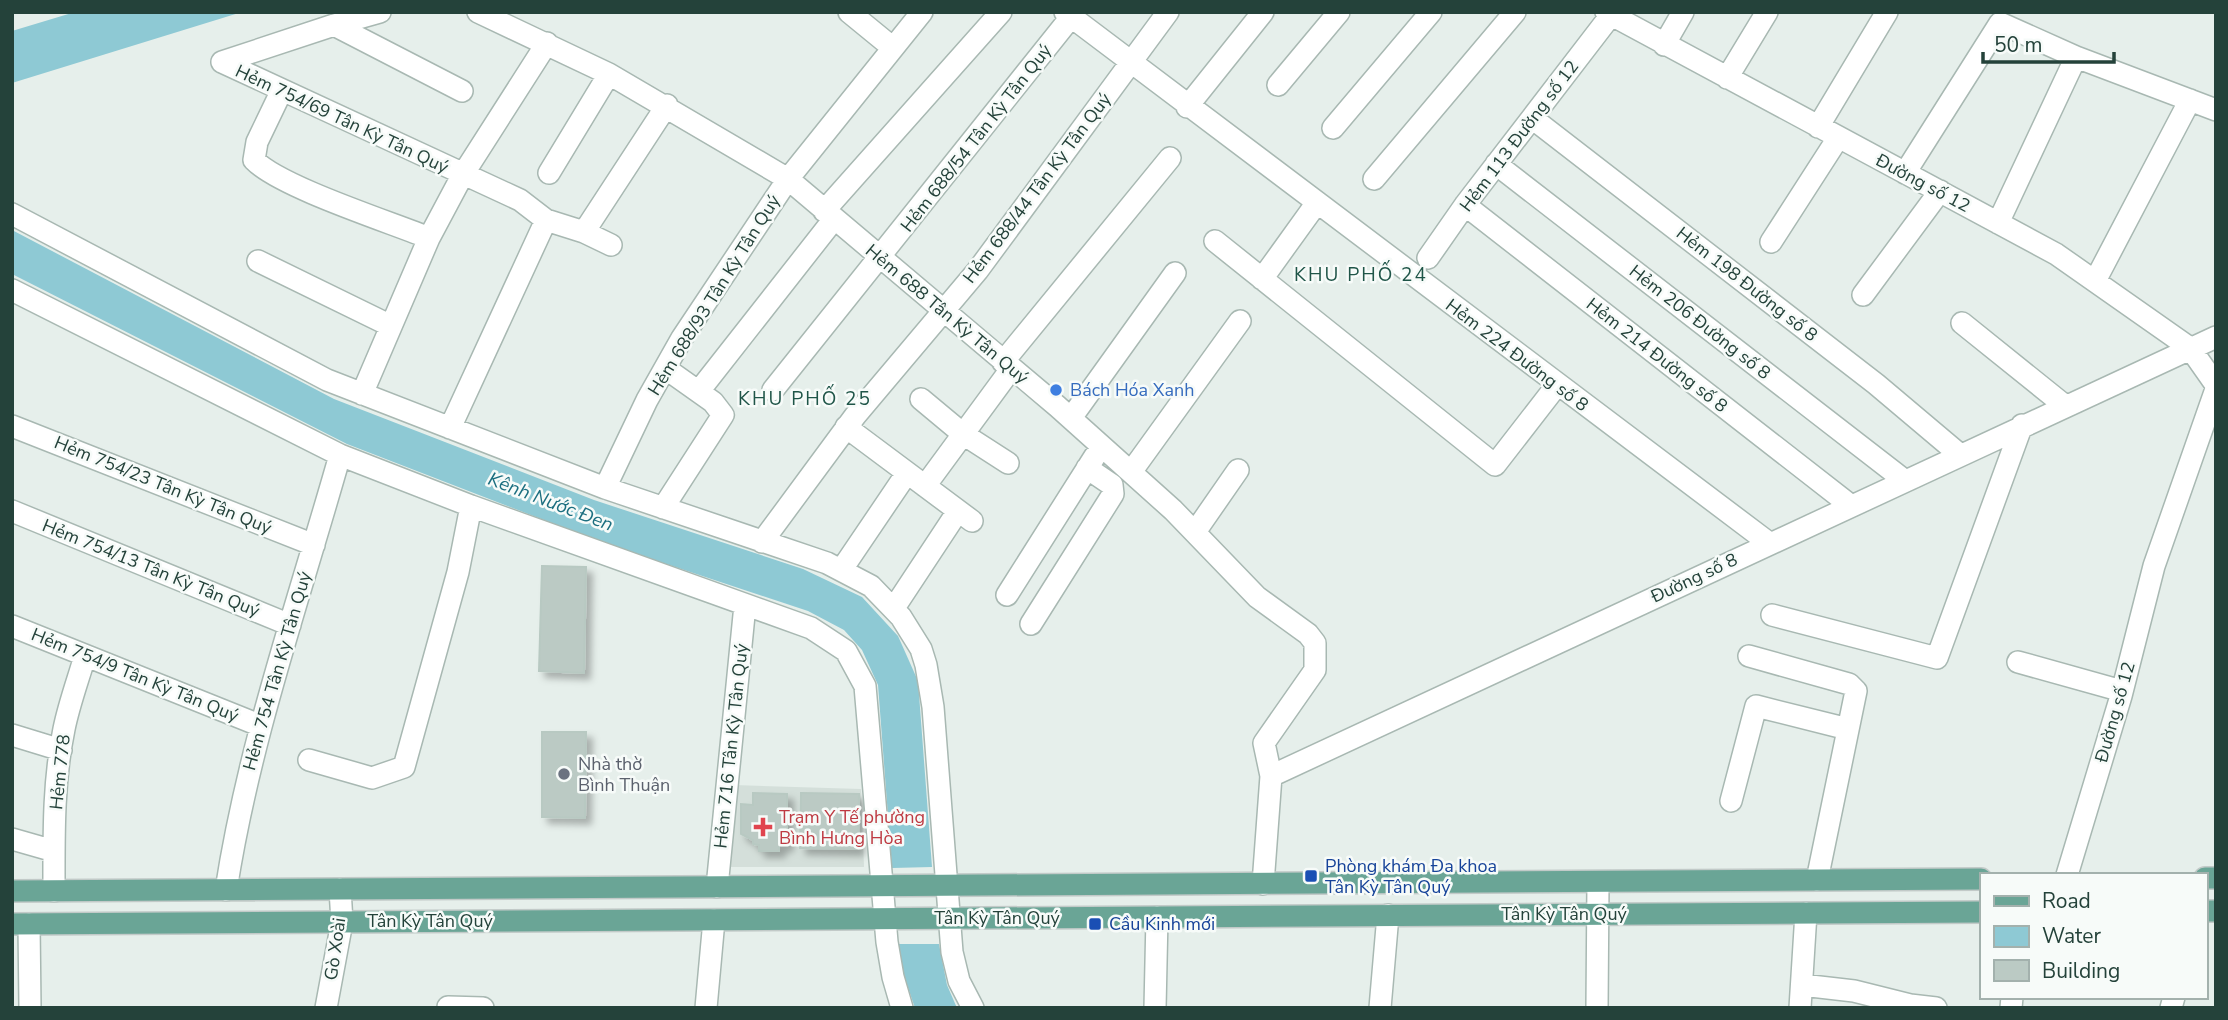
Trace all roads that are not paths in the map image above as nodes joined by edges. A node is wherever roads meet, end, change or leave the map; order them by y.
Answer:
1 (380, 12) edge
2 (478, 12) edge
3 (849, 12) edge
4 (922, 12) edge
5 (1001, 12) edge
6 (1168, 12) edge
7 (1263, 12) edge
8 (1339, 12) edge
9 (1431, 12) edge
10 (1515, 12) edge
11 (1683, 12) edge
12 (1767, 12) edge
13 (1887, 12) edge
14 (1070, 14) edge
15 (1608, 14) edge
16 (334, 25) junction
17 (547, 43) junction
18 (1664, 45) junction
19 (893, 48) junction
20 (2076, 57) junction
21 (1129, 63) junction
22 (610, 74) junction
23 (1727, 78) junction
24 (1278, 85) dead end
25 (282, 90) junction
26 (462, 91) dead end
27 (2190, 100) junction
28 (667, 106) junction
29 (1187, 107) junction
30 (2216, 110) edge
31 (1532, 118) junction
32 (1818, 127) junction
33 (1333, 128) dead end
34 (1838, 138) junction
35 (1170, 158) dead end
36 (1496, 164) junction
37 (549, 173) dead end
38 (1905, 173) junction
39 (462, 176) junction
40 (788, 179) junction
41 (1374, 179) dead end
42 (1940, 191) junction
43 (1316, 204) junction
44 (1465, 205) junction
45 (12, 214) edge
46 (829, 215) junction
47 (546, 220) junction
48 (1998, 223) junction
49 (584, 232) junction
50 (429, 238) junction
51 (1215, 241) dead end
52 (1771, 242) dead end
53 (611, 245) dead end
54 (1428, 258) dead end
55 (880, 259) junction
56 (258, 261) dead end
57 (1175, 273) dead end
58 (1262, 279) junction
59 (2095, 281) junction
60 (12, 290) edge
61 (1863, 295) dead end
62 (941, 312) junction
63 (1240, 321) dead end
64 (1962, 323) dead end
65 (391, 326) junction
66 (2216, 337) edge
67 (2190, 348) junction
68 (1007, 365) junction
69 (665, 368) junction
70 (1557, 385) junction
71 (2216, 387) edge
72 (773, 390) dead end
73 (699, 391) junction
74 (362, 394) junction
75 (921, 399) dead end
76 (2064, 405) junction
77 (1071, 418) junction
78 (2022, 425) junction
79 (12, 426) edge
80 (846, 427) junction
81 (450, 428) junction
82 (963, 434) junction
83 (1101, 446) junction
84 (1959, 454) junction
85 (340, 455) junction
86 (1008, 463) dead end
87 (1087, 468) junction
88 (1238, 470) dead end
89 (1131, 472) junction
90 (907, 473) junction
91 (1904, 480) junction
92 (925, 486) junction
93 (605, 488) junction
94 (1850, 505) junction
95 (471, 506) junction
96 (663, 508) junction
97 (12, 511) edge
98 (1195, 531) junction
99 (762, 542) junction
100 (1769, 543) junction
101 (314, 545) junction
102 (842, 569) junction
103 (1007, 595) dead end
104 (745, 605) junction
105 (894, 608) junction
106 (1772, 615) dead end
107 (1031, 624) dead end
108 (290, 625) junction
109 (12, 626) edge
110 (85, 656) junction
111 (1749, 656) dead end
112 (2018, 662) dead end
113 (2122, 691) junction
114 (259, 725) junction
115 (1848, 729) junction
116 (12, 735) edge
117 (61, 750) junction
118 (309, 760) dead end
119 (1271, 776) junction
120 (1731, 801) dead end
121 (12, 839) edge
122 (54, 851) junction
123 (2068, 873) edge
124 (1980, 879) edge
125 (1817, 880) junction
126 (1598, 882) junction
127 (1263, 884) junction
128 (883, 886) junction
129 (947, 886) junction
130 (717, 887) junction
131 (340, 889) junction
132 (226, 890) junction
133 (12, 891) edge
134 (54, 891) junction
135 (1980, 912) edge
136 (1806, 913) junction
137 (1599, 914) junction
138 (1388, 915) junction
139 (1157, 917) junction
140 (950, 918) junction
141 (714, 919) junction
142 (885, 919) junction
143 (342, 922) junction
144 (21, 924) edge
145 (1802, 985) junction
146 (448, 1007) edge
147 (30, 1008) edge
148 (326, 1008) edge
149 (483, 1008) edge
150 (706, 1008) edge
151 (902, 1008) edge
152 (973, 1008) edge
153 (1155, 1008) edge
154 (1380, 1008) edge
155 (1597, 1008) edge
156 (1800, 1008) edge
157 (1936, 1008) edge

1 - 16 street
2 - 17 street, Hẻm 688 Tân Kỳ Tân Quý
3 - 19 street
4 - 19 street, Hẻm 688/93 Tân Kỳ Tân Quý
5 - 46 street
6 - 21 street, Hẻm 688/44 Tân Kỳ Tân Quý
7 - 29 street
8 - 24 street
9 - 33 street
10 - 41 street
11 - 18 street
12 - 23 street
13 - 32 street
14 - 21 street, Hẻm 224 Đường số 8
14 - 55 street, Hẻm 688/54 Tân Kỳ Tân Quý
15 - 18 street, Đường số 12
15 - 31 street, Hẻm 113 Đường số 12
16 - 25 street, Hẻm 754/69 Tân Kỳ Tân Quý
16 - 26 street
17 - 22 street, Hẻm 688 Tân Kỳ Tân Quý
17 - 39 street
18 - 23 street, Đường số 12
19 - 40 street, Hẻm 688/93 Tân Kỳ Tân Quý
20 - 27 street
20 - 38 street
20 - 48 street
21 - 29 street, Hẻm 224 Đường số 8
21 - 62 street, Hẻm 688/44 Tân Kỳ Tân Quý
22 - 28 street, Hẻm 688 Tân Kỳ Tân Quý
22 - 37 street
23 - 32 street, Đường số 12
25 - 39 street, Hẻm 754/69 Tân Kỳ Tân Quý
25 - 50 street
27 - 30 street
27 - 59 street
28 - 40 street, Hẻm 688 Tân Kỳ Tân Quý
28 - 49 street
29 - 43 street, Hẻm 224 Đường số 8
31 - 36 street, Hẻm 113 Đường số 12
31 - 84 street, Hẻm 198 Đường số 8
32 - 34 street, Đường số 12
34 - 38 street, Đường số 12
34 - 52 street
35 - 68 street
36 - 44 street, Hẻm 113 Đường số 12
36 - 91 street, Hẻm 206 Đường số 8
38 - 42 street, Đường số 12
39 - 47 street, Hẻm 754/69 Tân Kỳ Tân Quý
39 - 50 street
40 - 46 street, Hẻm 688 Tân Kỳ Tân Quý
40 - 69 street, Hẻm 688/93 Tân Kỳ Tân Quý
42 - 48 street, Đường số 12
42 - 61 street
43 - 58 street
43 - 70 street, Hẻm 224 Đường số 8
44 - 54 street, Hẻm 113 Đường số 12
44 - 94 street, Hẻm 214 Đường số 8
45 - 74 street
46 - 55 street, Hẻm 688 Tân Kỳ Tân Quý
46 - 73 street
47 - 49 street, Hẻm 754/69 Tân Kỳ Tân Quý
47 - 81 street
48 - 59 street, Đường số 12
49 - 53 street, Hẻm 754/69 Tân Kỳ Tân Quý
50 - 65 street
51 - 58 street
55 - 62 street, Hẻm 688 Tân Kỳ Tân Quý
55 - 72 street, Hẻm 688/54 Tân Kỳ Tân Quý
56 - 65 street
57 - 77 street
58 - 70 street
59 - 67 street, Đường số 12
60 - 85 street
62 - 68 street, Hẻm 688 Tân Kỳ Tân Quý
62 - 80 street, Hẻm 688/44 Tân Kỳ Tân Quý
63 - 89 street
64 - 76 street
65 - 74 street
66 - 67 street, Đường số 8
67 - 71 street, Đường số 12
67 - 76 street, Đường số 8
68 - 77 street, Hẻm 688 Tân Kỳ Tân Quý
68 - 82 street
69 - 73 street
69 - 93 street, Hẻm 688/93 Tân Kỳ Tân Quý
70 - 100 street, Hẻm 224 Đường số 8
71 - 113 street, Đường số 12
73 - 96 street
74 - 81 street
75 - 82 street
76 - 78 street, Đường số 8
77 - 83 street, Hẻm 688 Tân Kỳ Tân Quý
78 - 84 street, Đường số 8
78 - 106 street
79 - 101 street, Hẻm 754/23 Tân Kỳ Tân Quý
80 - 90 street
80 - 99 street, Hẻm 688/44 Tân Kỳ Tân Quý
81 - 93 street
82 - 86 street
82 - 92 street
83 - 87 street
83 - 89 street, Hẻm 688 Tân Kỳ Tân Quý
84 - 91 street, Đường số 8
85 - 95 street
85 - 101 street, Hẻm 754 Tân Kỳ Tân Quý
87 - 103 street
87 - 107 street
88 - 98 street
89 - 98 street, Hẻm 688 Tân Kỳ Tân Quý
90 - 92 street
90 - 102 street
91 - 94 street, Đường số 8
92 - 105 street
93 - 96 street
94 - 100 street, Đường số 8
95 - 104 street
95 - 118 street
96 - 99 street
97 - 108 street, Hẻm 754/13 Tân Kỳ Tân Quý
98 - 119 street, Hẻm 688 Tân Kỳ Tân Quý
99 - 102 street
100 - 119 street, Đường số 8
101 - 108 street, Hẻm 754 Tân Kỳ Tân Quý
102 - 105 street
104 - 128 street
104 - 130 street, Hẻm 716 Tân Kỳ Tân Quý
105 - 129 street
108 - 114 street, Hẻm 754 Tân Kỳ Tân Quý
109 - 110 street, Hẻm 754/9 Tân Kỳ Tân Quý
110 - 114 street, Hẻm 754/9 Tân Kỳ Tân Quý
110 - 117 street, Hẻm 778
111 - 115 street
112 - 113 street
113 - 123 street, Đường số 12
114 - 132 street, Hẻm 754 Tân Kỳ Tân Quý
115 - 120 street
115 - 125 street
116 - 117 street
117 - 122 street, Hẻm 778
119 - 127 street
121 - 122 street
122 - 134 street, Hẻm 778
124 - 125 main road, Tân Kỳ Tân Quý
125 - 126 main road, Tân Kỳ Tân Quý
126 - 127 main road, Tân Kỳ Tân Quý
126 - 137 street
127 - 129 main road, Tân Kỳ Tân Quý
128 - 129 main road, Tân Kỳ Tân Quý
128 - 130 main road, Tân Kỳ Tân Quý
128 - 142 street
129 - 140 street
130 - 131 main road, Tân Kỳ Tân Quý
131 - 132 main road, Tân Kỳ Tân Quý
131 - 143 street, Gò Xoài
132 - 134 main road, Tân Kỳ Tân Quý
133 - 134 main road, Tân Kỳ Tân Quý
135 - 136 main road, Tân Kỳ Tân Quý
136 - 137 main road, Tân Kỳ Tân Quý
136 - 145 street
137 - 138 main road, Tân Kỳ Tân Quý
137 - 155 street
138 - 139 main road, Tân Kỳ Tân Quý
138 - 154 street
139 - 140 main road, Tân Kỳ Tân Quý
139 - 153 street
140 - 142 main road, Tân Kỳ Tân Quý
140 - 152 street
141 - 142 main road, Tân Kỳ Tân Quý
141 - 143 main road, Tân Kỳ Tân Quý
141 - 150 street
142 - 151 street
143 - 144 main road, Tân Kỳ Tân Quý
143 - 148 street, Gò Xoài
144 - 147 street
145 - 156 street
145 - 157 street
146 - 149 street

